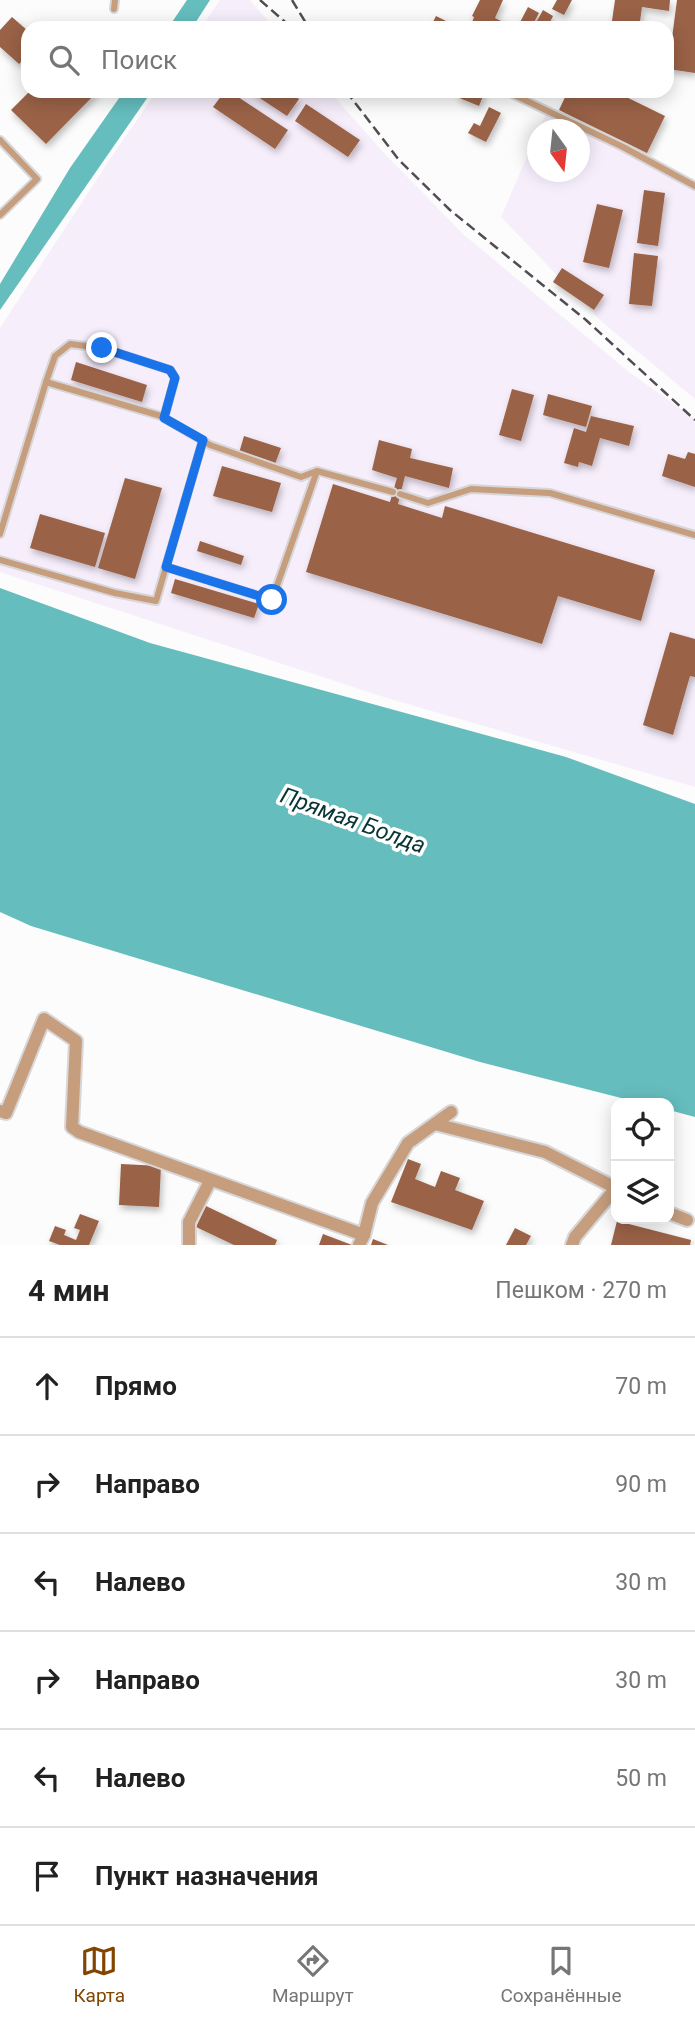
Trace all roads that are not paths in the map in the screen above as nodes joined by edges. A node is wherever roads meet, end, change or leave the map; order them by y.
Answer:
1 (115, 0) edge
2 (114, 9) dead end
3 (521, 98) edge
4 (0, 140) edge
5 (695, 186) edge
6 (0, 215) edge
7 (46, 383) junction
8 (164, 418) junction
9 (203, 440) junction
10 (317, 471) junction
11 (0, 534) edge
12 (695, 535) edge
13 (0, 560) edge
14 (166, 567) junction
15 (0, 1111) edge
16 (452, 1112) dead end
17 (435, 1124) junction
18 (209, 1181) junction
19 (611, 1185) edge
20 (611, 1194) edge
21 (674, 1215) edge
22 (687, 1220) dead end
23 (361, 1240) edge
24 (189, 1245) edge
25 (572, 1245) edge

1 - 2 lane
3 - 5 lane
4 - 6 lane
7 - 8 lane
7 - 8 lane
7 - 11 lane
8 - 9 lane
9 - 10 lane
9 - 14 lane
10 - 12 lane
10 - 14 lane
13 - 14 lane
15 - 18 street
16 - 17 street
17 - 19 street
17 - 23 street
18 - 23 street
18 - 24 street
20 - 25 street
21 - 22 street

